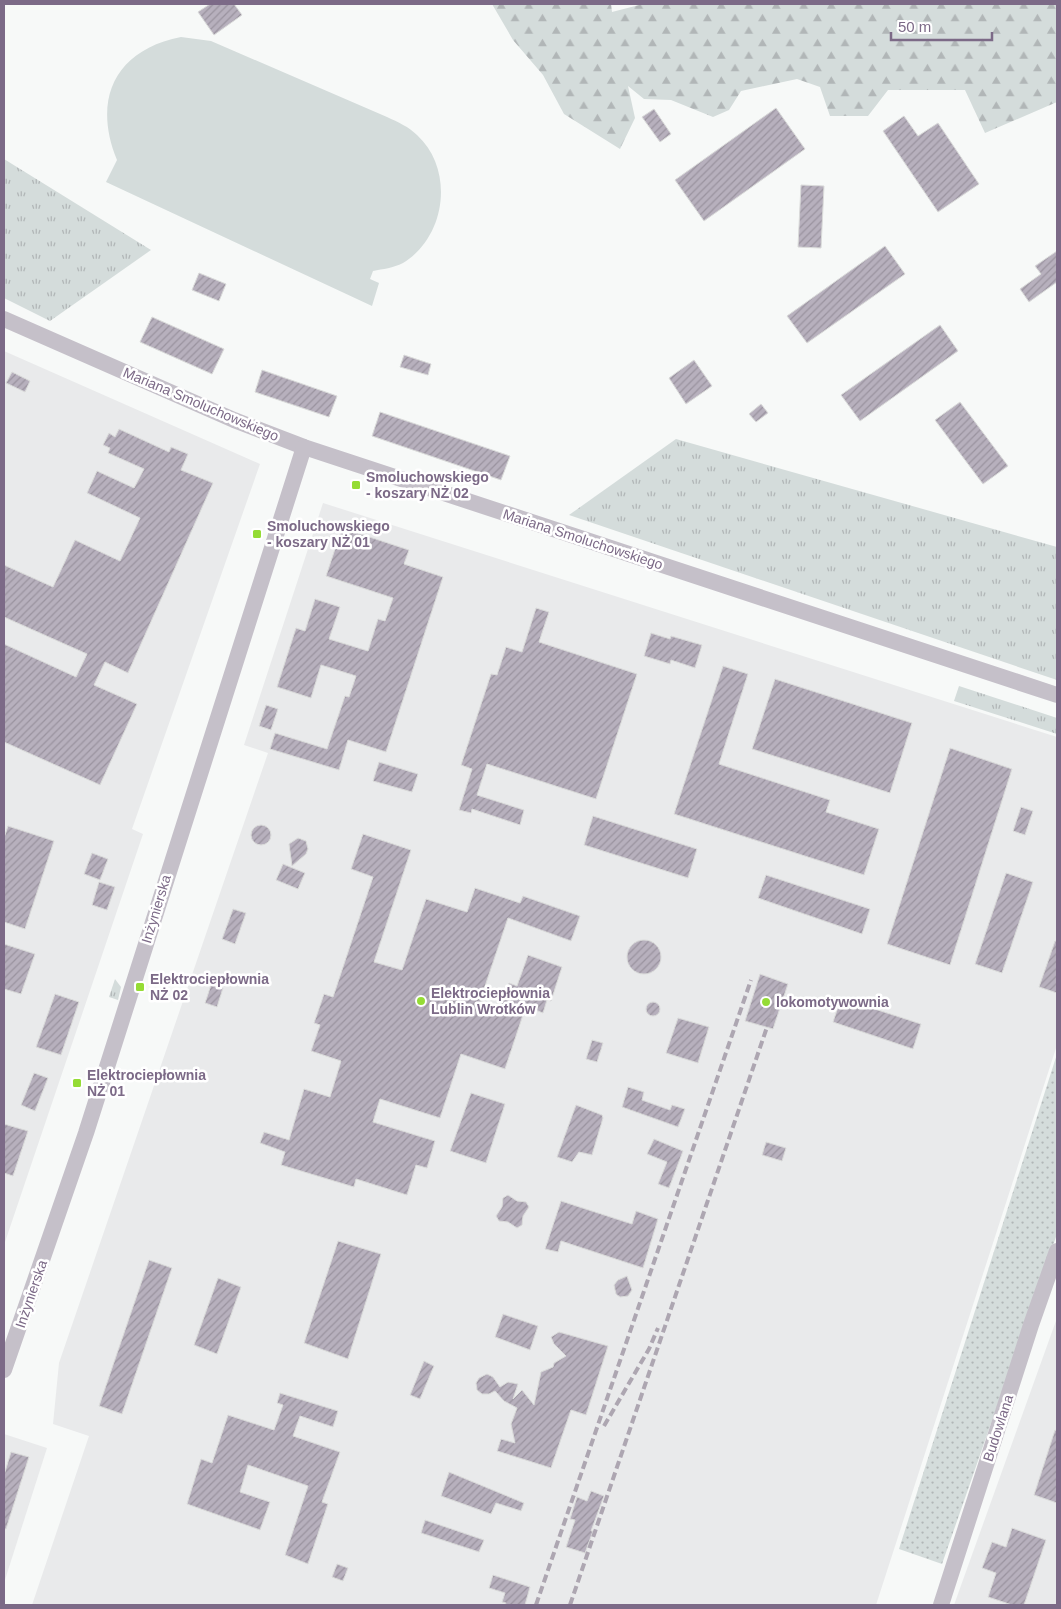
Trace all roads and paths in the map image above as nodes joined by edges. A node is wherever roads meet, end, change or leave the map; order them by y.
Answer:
1 (4, 319) edge
2 (304, 447) junction
3 (1057, 695) edge
4 (1057, 1251) edge
5 (4, 1370) edge
6 (941, 1605) edge

1 - 2 street, Mariana Smoluchowskiego
2 - 3 street, Mariana Smoluchowskiego
2 - 5 street, Inżynierska
4 - 6 street, Budowlana

